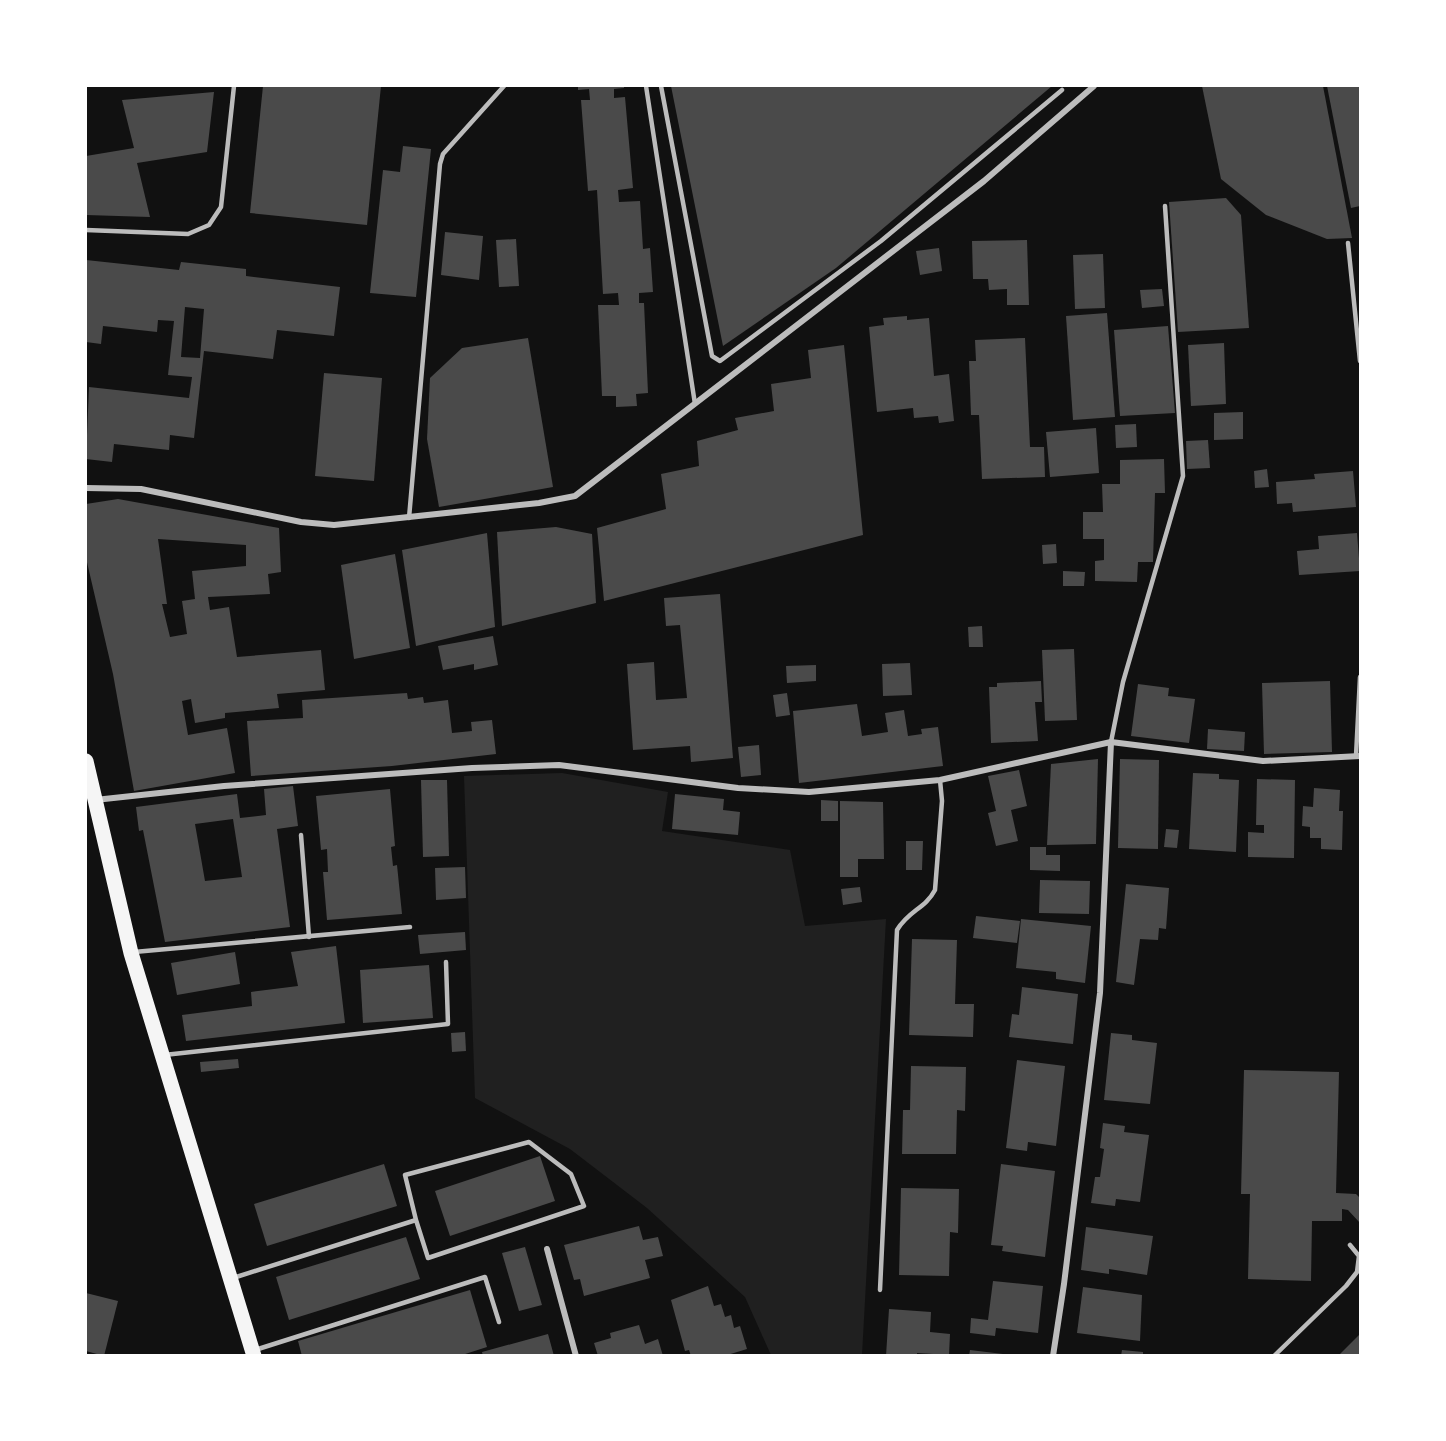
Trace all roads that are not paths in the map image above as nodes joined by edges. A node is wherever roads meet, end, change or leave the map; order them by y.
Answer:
1 (234, 86) edge
2 (504, 86) edge
3 (646, 86) edge
4 (661, 86) edge
5 (1093, 86) edge
6 (1062, 90) dead end
7 (1165, 206) dead end
8 (86, 230) edge
9 (1348, 243) dead end
10 (1360, 361) edge
11 (695, 404) junction
12 (86, 488) edge
13 (409, 518) junction
14 (1360, 677) edge
15 (1111, 742) junction
16 (1358, 756) edge
17 (86, 761) edge
18 (940, 780) junction
19 (93, 800) junction
20 (301, 835) dead end
21 (410, 927) dead end
22 (309, 937) junction
23 (131, 953) junction
24 (446, 962) dead end
25 (161, 1056) junction
26 (416, 1220) junction
27 (1350, 1245) dead end
28 (547, 1249) dead end
29 (230, 1279) junction
30 (879, 1290) dead end
31 (499, 1322) dead end
32 (253, 1353) edge
33 (576, 1356) edge
34 (1053, 1356) edge
35 (1274, 1356) edge

1 - 8 lane
2 - 13 lane
3 - 11 lane
4 - 6 lane
5 - 11 street
7 - 15 lane
9 - 10 lane
11 - 13 street
12 - 13 street
14 - 16 lane
15 - 16 street
15 - 18 street
15 - 34 street
17 - 19 main road
18 - 19 street
18 - 30 lane
19 - 23 main road
20 - 22 lane
21 - 22 lane
22 - 23 lane
23 - 25 main road
24 - 25 lane
25 - 29 main road
26 - 26 lane
26 - 29 lane
27 - 35 lane
28 - 33 street
29 - 32 main road
31 - 32 lane

